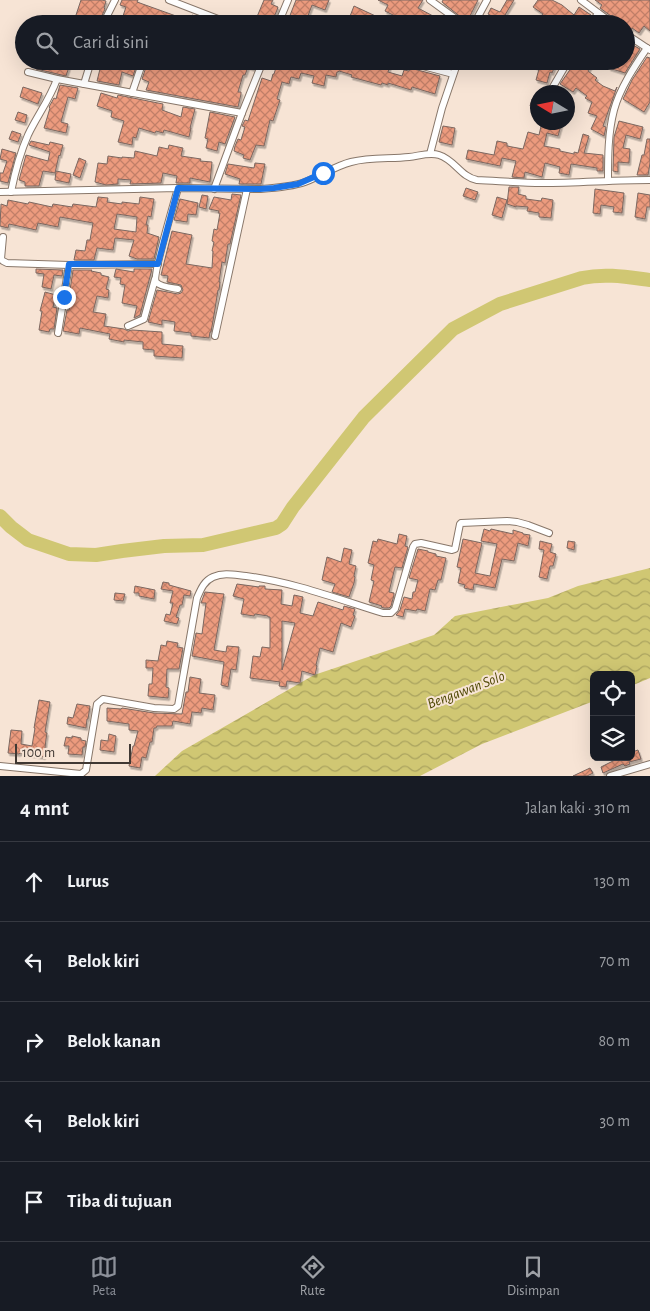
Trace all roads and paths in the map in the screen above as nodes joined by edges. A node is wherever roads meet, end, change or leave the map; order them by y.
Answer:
1 (115, 0) edge
2 (169, 0) edge
3 (288, 0) edge
4 (430, 0) edge
5 (487, 0) edge
6 (581, 0) edge
7 (598, 13) joint
8 (108, 15) edge
9 (205, 15) edge
10 (282, 15) edge
11 (451, 15) edge
12 (479, 15) edge
13 (601, 15) edge
14 (635, 41) edge
15 (648, 50) edge
16 (89, 70) edge
17 (140, 70) edge
18 (259, 70) edge
19 (438, 70) edge
20 (455, 70) edge
21 (563, 70) edge
22 (635, 70) edge
23 (635, 70) edge
24 (28, 72) dead end
25 (453, 74) junction
26 (57, 79) junction
27 (84, 84) junction
28 (554, 85) edge
29 (132, 93) junction
30 (242, 114) junction
31 (430, 154) junction
32 (608, 180) junction
33 (650, 180) edge
34 (178, 188) junction
35 (214, 188) junction
36 (247, 189) junction
37 (0, 192) edge
38 (11, 192) junction
39 (3, 237) dead end
40 (69, 264) junction
41 (158, 264) junction
42 (155, 278) junction
43 (178, 289) dead end
44 (128, 326) dead end
45 (58, 333) dead end
46 (215, 336) dead end
47 (549, 533) dead end
48 (650, 764) edge
49 (0, 766) edge
50 (610, 776) edge

1 - 8 street
2 - 9 street
3 - 10 street
4 - 11 street
5 - 12 street
6 - 7 street
7 - 13 street
14 - 15 street
15 - 23 street
16 - 27 street
17 - 29 street
18 - 30 street
19 - 25 street
20 - 25 street
21 - 28 street
22 - 32 street
24 - 26 street
25 - 31 street
26 - 27 street
26 - 38 street
27 - 29 street
29 - 30 street
30 - 35 street
31 - 32 street
31 - 36 street
32 - 33 street
34 - 35 street
34 - 38 street
34 - 41 street
35 - 36 street
36 - 46 street
37 - 38 street
39 - 40 street
40 - 41 street
40 - 45 street
41 - 42 street
42 - 43 street
42 - 44 street
47 - 49 street
48 - 50 street

